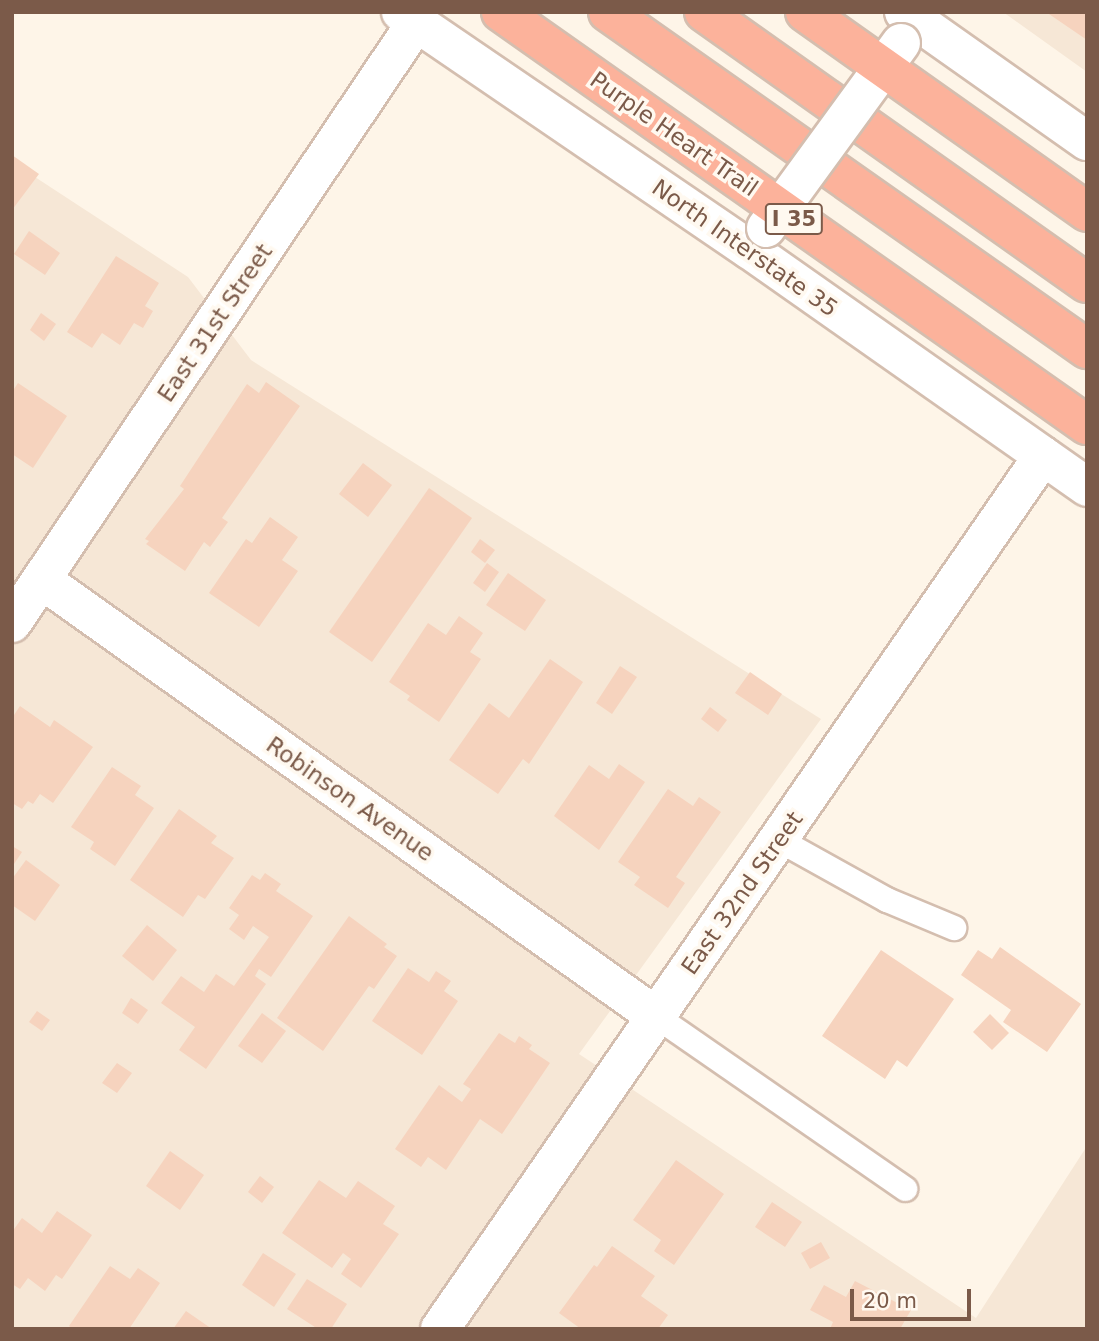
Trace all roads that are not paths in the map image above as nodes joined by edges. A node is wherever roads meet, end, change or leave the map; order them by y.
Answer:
1 (501, 12) edge
2 (608, 12) edge
3 (704, 12) edge
4 (805, 12) edge
5 (409, 18) edge
6 (903, 28) edge
7 (1087, 141) edge
8 (1087, 212) edge
9 (765, 228) dead end
10 (1087, 283) edge
11 (1087, 349) edge
12 (1087, 425) edge
13 (1043, 456) junction
14 (1087, 486) edge
15 (42, 580) junction
16 (12, 623) edge
17 (779, 840) junction
18 (954, 928) dead end
19 (657, 1017) junction
20 (905, 1189) dead end
21 (440, 1329) edge

1 - 12 highway, Purple Heart Trail / I 35, bridge
2 - 11 highway, I 35
3 - 10 highway
4 - 8 highway, bridge
5 - 13 street, North Interstate 35
5 - 15 street, East 31st Street
6 - 7 street
6 - 9 street, bridge
13 - 14 street, North Interstate 35
13 - 17 street, East 32nd Street
15 - 16 street, East 31st Street
15 - 19 street, Robinson Avenue
17 - 18 lane
17 - 19 street, East 32nd Street
19 - 20 lane
19 - 21 street, East 32nd Street

